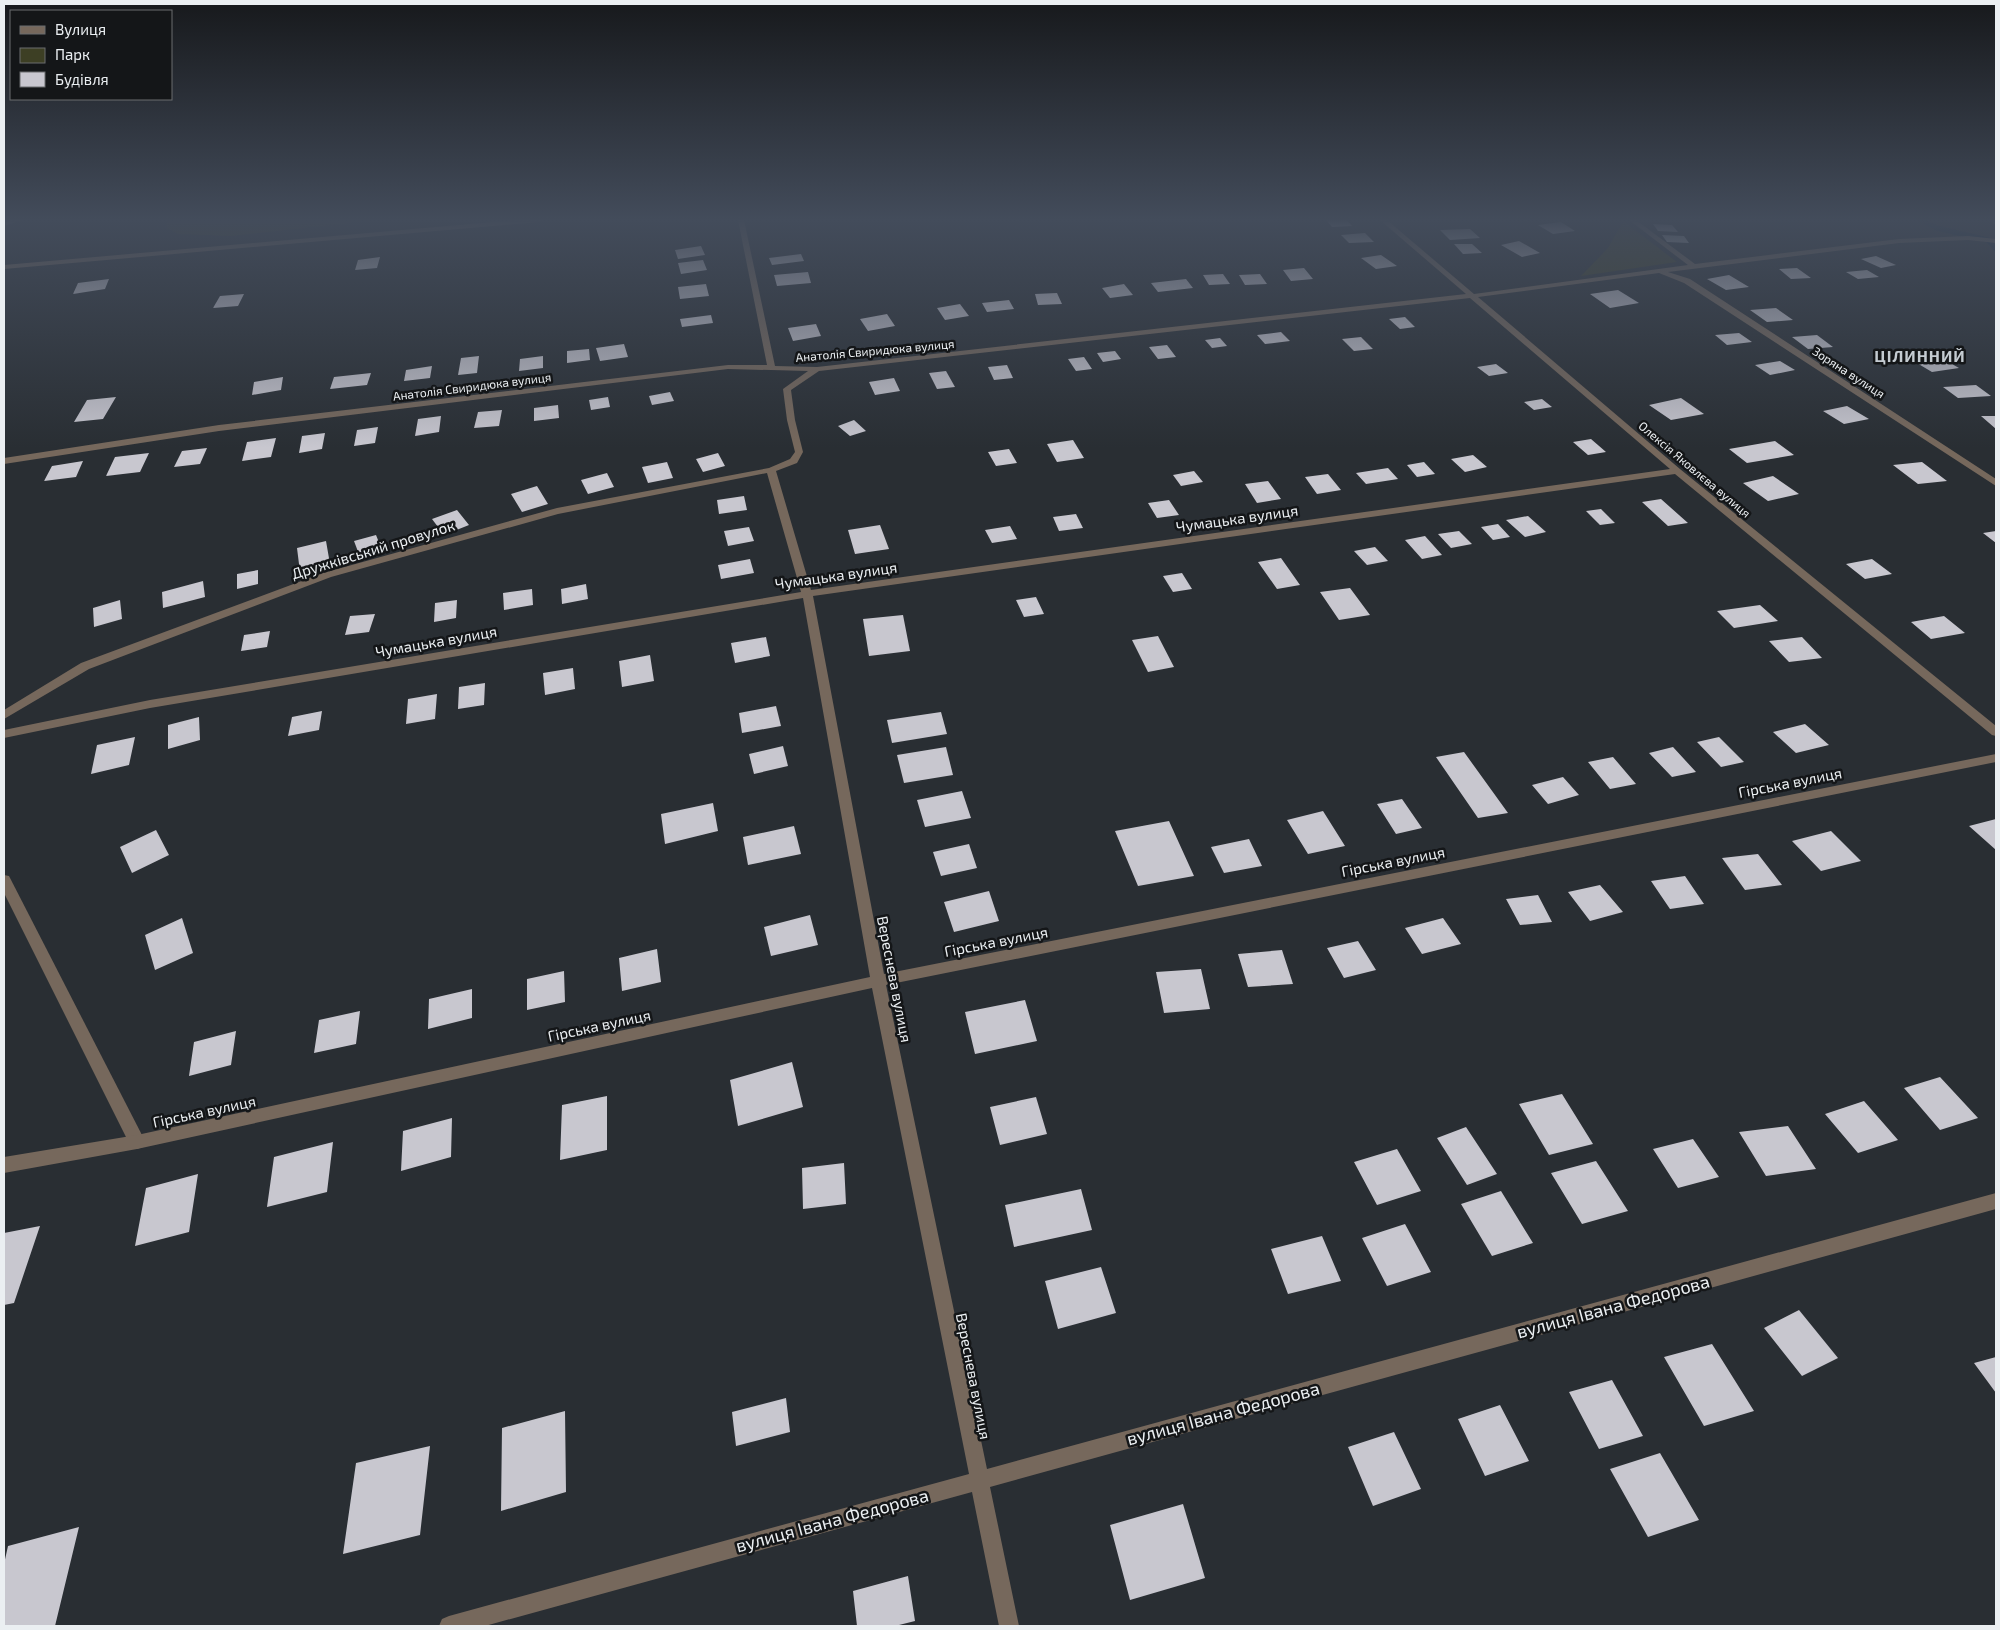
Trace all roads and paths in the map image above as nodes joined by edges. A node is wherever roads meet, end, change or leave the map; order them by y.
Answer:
1 (757, 296) edge
2 (1472, 296) joint
3 (1710, 296) edge
4 (772, 369) junction
5 (817, 369) junction
6 (4, 461) edge
7 (771, 470) junction
8 (1677, 471) junction
9 (1996, 483) edge
10 (807, 594) junction
11 (4, 716) edge
12 (1996, 732) edge
13 (4, 734) edge
14 (1996, 758) edge
15 (4, 880) edge
16 (878, 981) junction
17 (137, 1142) junction
18 (4, 1165) edge
19 (1996, 1201) edge
20 (979, 1480) junction
21 (449, 1626) edge
22 (1008, 1626) edge

1 - 4 street
2 - 5 street, Анатолія Свиридюка вулиця
2 - 8 street, Олексія Яковлєва вулиця
3 - 9 street, Зоряна вулиця
4 - 5 street, Анатолія Свиридюка вулиця
4 - 6 street, Анатолія Свиридюка вулиця
5 - 7 street
7 - 10 street, Вереснева вулиця
7 - 11 street, Дружківський провулок
8 - 10 street, Чумацька вулиця
8 - 12 street, Олексія Яковлєва вулиця
10 - 13 street, Чумацька вулиця
10 - 16 street, Вереснева вулиця
14 - 16 street, Гірська вулиця
15 - 17 street
16 - 17 street, Гірська вулиця
16 - 20 street, Вереснева вулиця
17 - 18 street, Гірська вулиця
19 - 20 street, вулиця Івана Федорова
20 - 21 street, вулиця Івана Федорова
20 - 22 street, Вереснева вулиця

